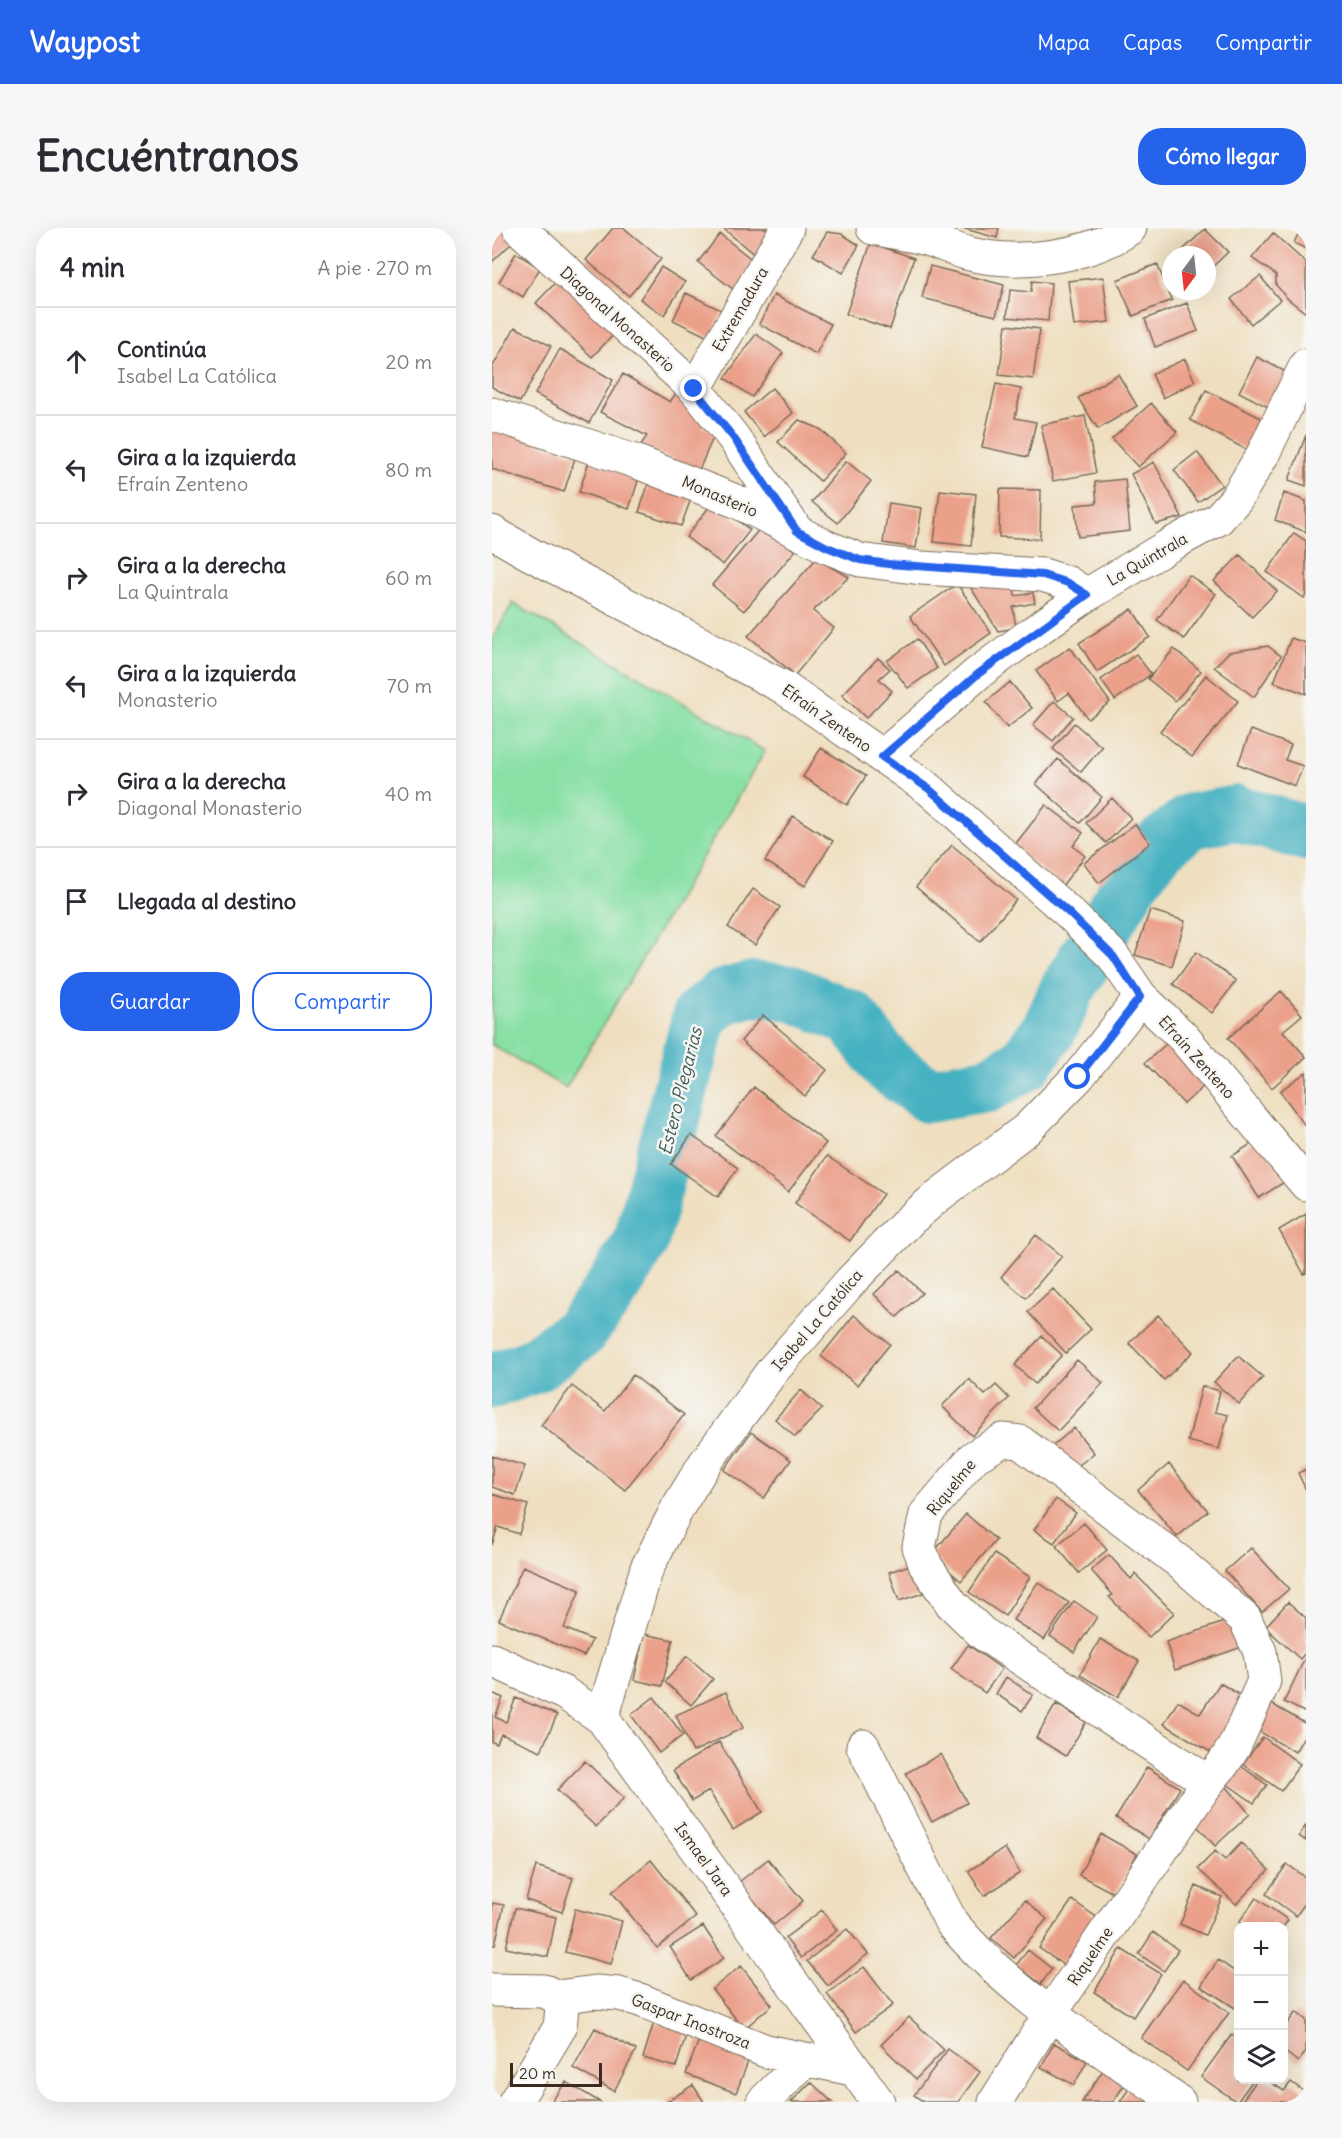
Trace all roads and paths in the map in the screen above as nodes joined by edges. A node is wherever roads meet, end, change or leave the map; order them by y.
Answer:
1 (519, 228) edge
2 (786, 228) edge
3 (873, 228) edge
4 (1130, 228) edge
5 (1306, 365) edge
6 (694, 389) junction
7 (492, 414) edge
8 (797, 531) junction
9 (492, 532) edge
10 (1087, 595) junction
11 (882, 757) junction
12 (1140, 997) junction
13 (1306, 1184) edge
14 (492, 1660) edge
15 (602, 1718) junction
16 (863, 1746) dead end
17 (1208, 1782) junction
18 (492, 1990) edge
19 (557, 1997) junction
20 (1050, 2014) junction
21 (805, 2060) junction
22 (853, 2069) junction
23 (515, 2102) edge
24 (764, 2102) edge
25 (878, 2102) edge
26 (995, 2102) edge
27 (1179, 2102) edge

1 - 6 street, Diagonal Monasterio
2 - 6 street, Extremadura
3 - 4 street
5 - 10 street, La Quintrala
6 - 8 street, Diagonal Monasterio
7 - 8 street, Monasterio
8 - 10 street, Monasterio
9 - 11 street, Efraín Zenteno
10 - 11 street, La Quintrala
11 - 12 street, Efraín Zenteno
12 - 13 street, Efraín Zenteno
12 - 15 street, Isabel La Católica
14 - 15 street, Ismael Jara
15 - 22 street, Ismael Jara
16 - 20 street
17 - 17 street, Riquelme
17 - 20 street, Riquelme
18 - 19 street, Gaspar Inostroza
19 - 21 street, Gaspar Inostroza
19 - 23 street
20 - 26 street, Riquelme
20 - 27 street
21 - 22 street, Gaspar Inostroza
21 - 24 street
22 - 25 street, Ismael Jara

